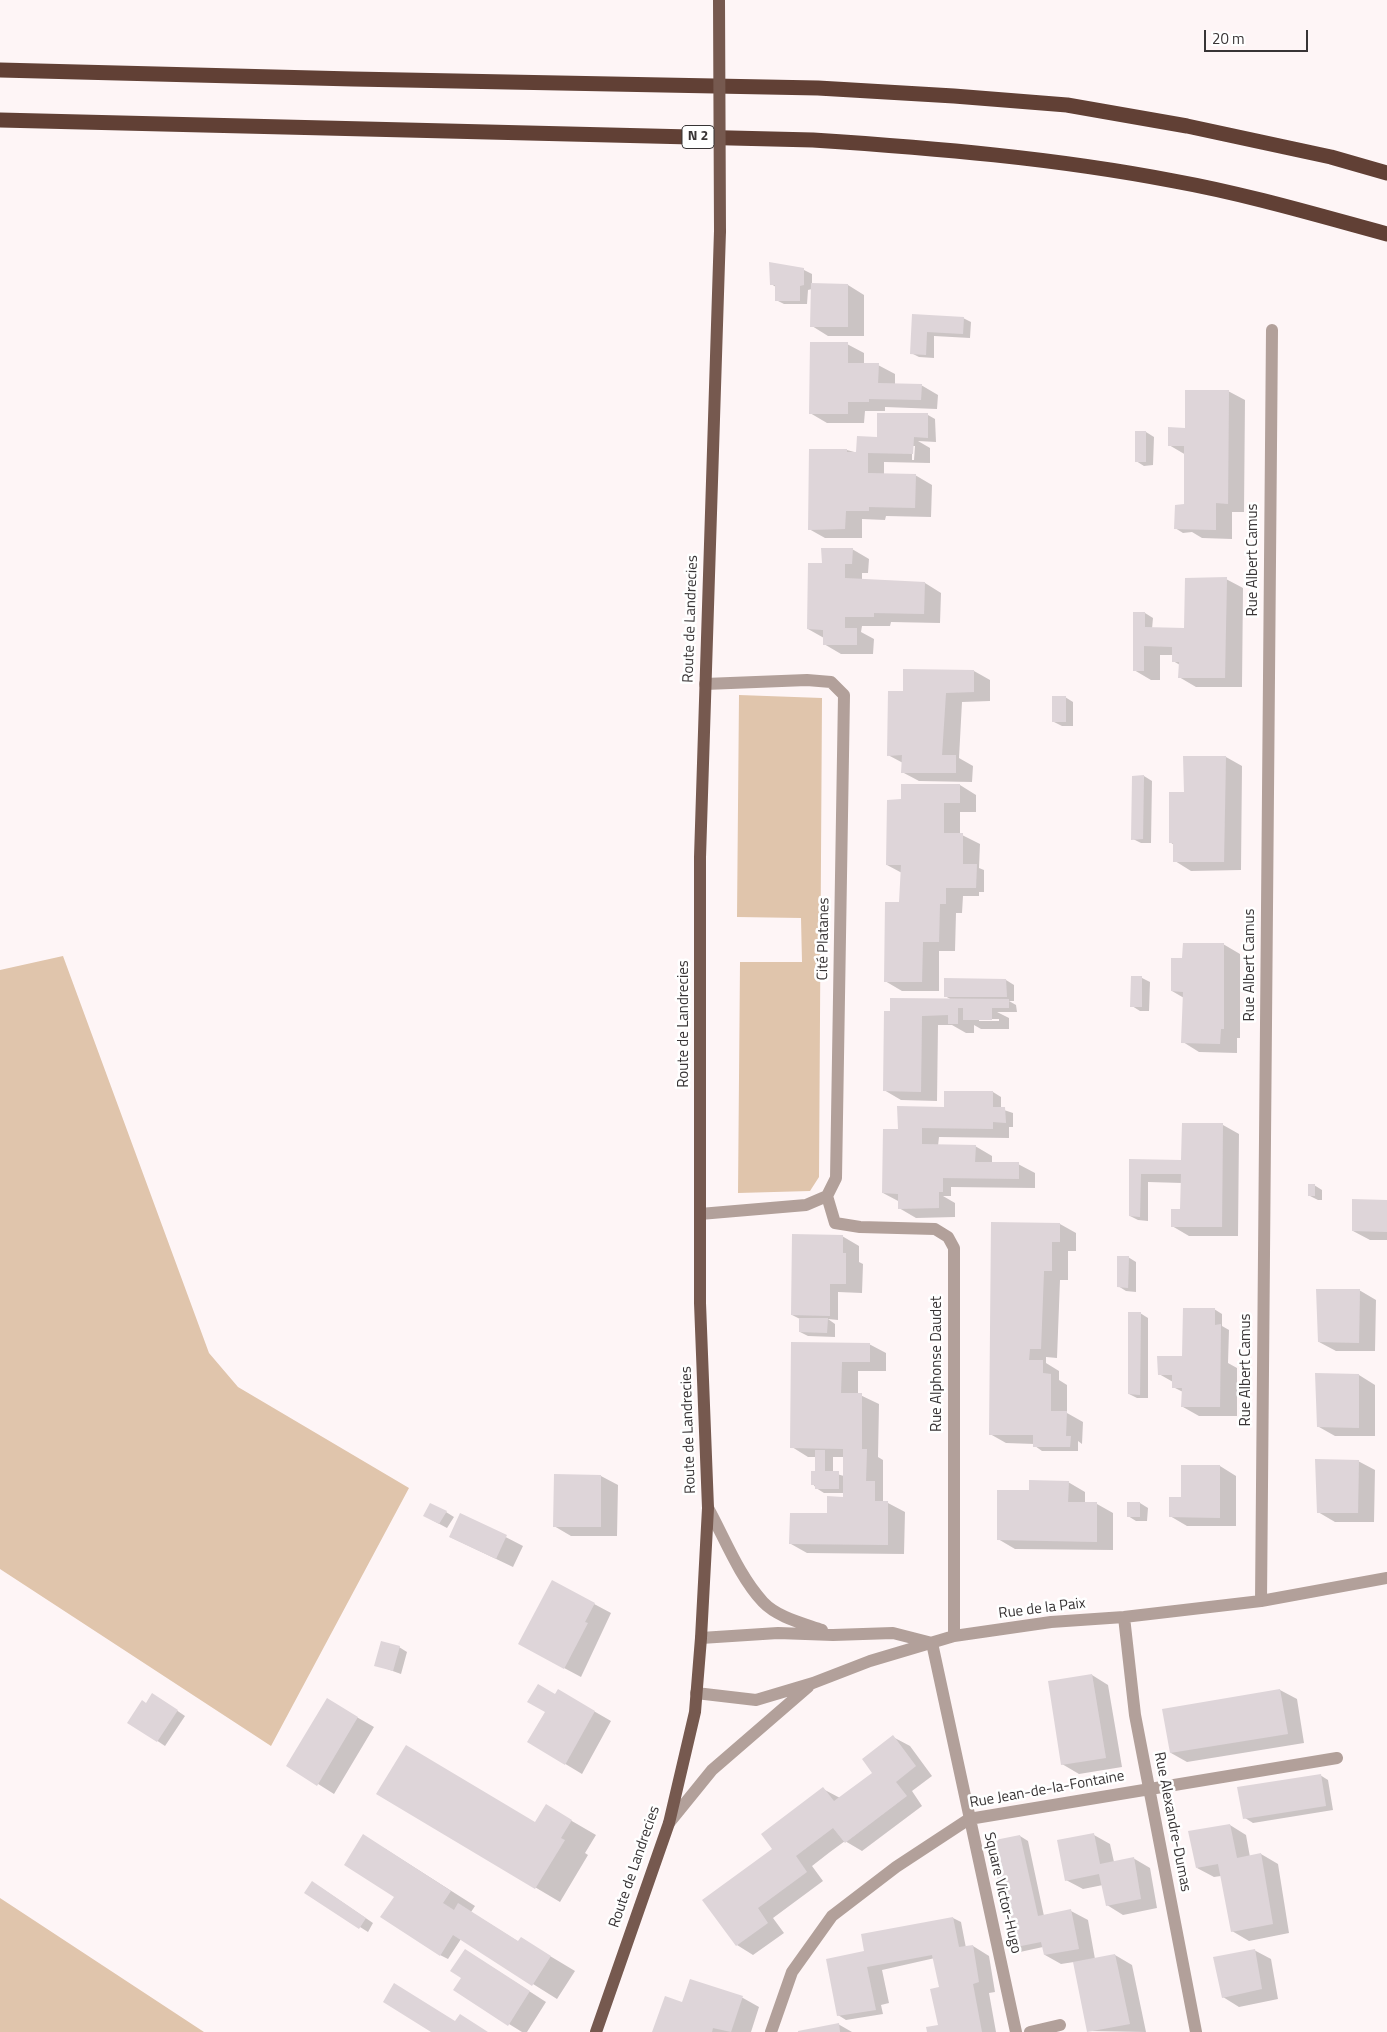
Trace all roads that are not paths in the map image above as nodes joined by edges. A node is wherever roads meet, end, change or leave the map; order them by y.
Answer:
1 (719, 0) edge
2 (0, 70) edge
3 (0, 120) edge
4 (1387, 173) edge
5 (1387, 234) edge
6 (1272, 330) dead end
7 (705, 684) junction
8 (826, 1196) junction
9 (700, 1214) junction
10 (708, 1508) junction
11 (1387, 1578) edge
12 (1261, 1601) junction
13 (1124, 1617) junction
14 (833, 1635) junction
15 (954, 1636) junction
16 (701, 1638) junction
17 (932, 1643) junction
18 (814, 1683) junction
19 (696, 1693) junction
20 (1338, 1758) dead end
21 (1148, 1789) junction
22 (969, 1819) junction
23 (669, 1823) junction
24 (1060, 2025) dead end
25 (596, 2032) edge
26 (771, 2032) edge
27 (1016, 2032) edge
28 (1030, 2032) edge
29 (1196, 2032) edge

1 - 7 main road, Route de Landrecies, bridge
2 - 4 highway
3 - 5 highway, N 2
6 - 12 street, Rue Albert Camus
7 - 8 street, Cité Platanes
7 - 9 main road, Route de Landrecies
8 - 9 street
8 - 15 street, Rue Alphonse Daudet
9 - 10 main road, Route de Landrecies
10 - 14 street
10 - 16 main road, Route de Landrecies
11 - 12 street, Rue de la Paix
12 - 13 street, Rue de la Paix
13 - 15 street, Rue de la Paix
13 - 21 street, Rue Alexandre-Dumas
14 - 16 street
14 - 17 street
15 - 17 street, Rue de la Paix
16 - 19 main road, Route de Landrecies
17 - 18 street, Rue de la Paix
17 - 22 street, Square Victor-Hugo
18 - 19 street
18 - 23 street
19 - 23 main road, Route de Landrecies
20 - 21 street, Rue Jean-de-la-Fontaine
21 - 22 street, Rue Jean-de-la-Fontaine
21 - 29 street, Rue Alexandre-Dumas
22 - 26 street, Rue Jean-de-la-Fontaine
22 - 27 street, Square Victor-Hugo
23 - 25 main road, Route de Landrecies
24 - 28 street

